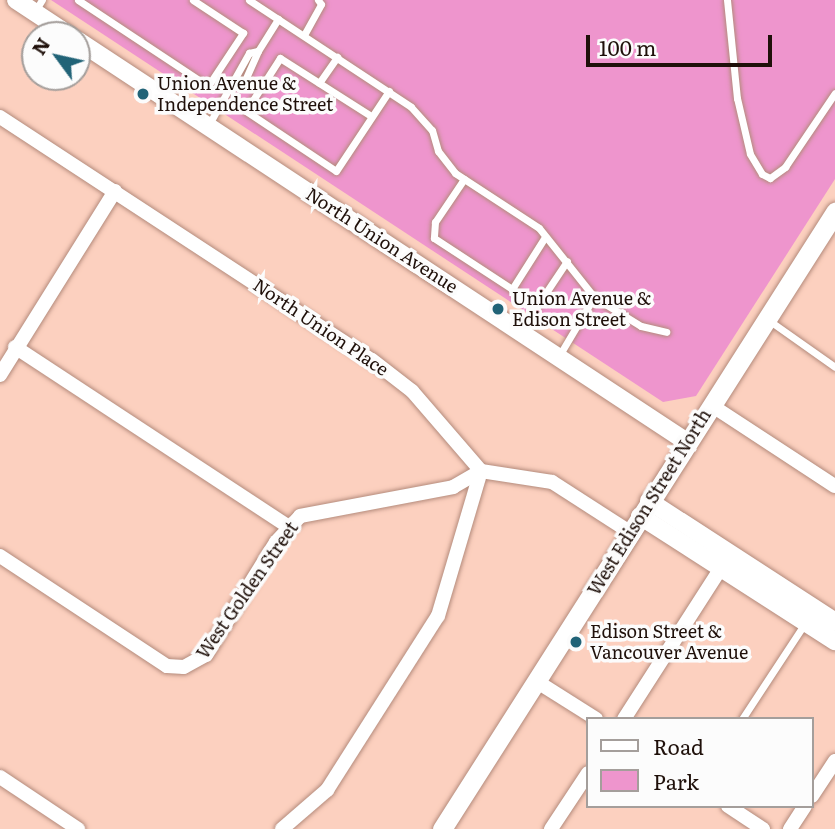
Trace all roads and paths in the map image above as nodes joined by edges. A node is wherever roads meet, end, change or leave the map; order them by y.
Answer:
1 (16, 0) edge
2 (78, 0) edge
3 (193, 0) edge
4 (318, 0) edge
5 (727, 0) edge
6 (254, 1) edge
7 (38, 6) edge
8 (278, 19) junction
9 (54, 21) edge
10 (304, 36) junction
11 (91, 49) edge
12 (337, 57) junction
13 (319, 83) junction
14 (389, 91) junction
15 (835, 93) edge
16 (371, 116) junction
17 (0, 117) edge
18 (208, 126) junction
19 (464, 180) junction
20 (116, 191) junction
21 (835, 212) edge
22 (545, 237) junction
23 (828, 238) edge
24 (567, 261) junction
25 (512, 289) junction
26 (594, 298) junction
27 (766, 319) junction
28 (666, 332) dead end
29 (15, 347) junction
30 (558, 356) junction
31 (835, 367) edge
32 (0, 374) edge
33 (711, 405) junction
34 (687, 442) junction
35 (481, 471) junction
36 (835, 486) edge
37 (640, 516) junction
38 (288, 526) junction
39 (730, 553) junction
40 (0, 556) edge
41 (720, 568) junction
42 (835, 622) edge
43 (806, 623) junction
44 (835, 641) edge
45 (536, 681) junction
46 (593, 717) edge
47 (625, 717) edge
48 (743, 717) edge
49 (835, 761) edge
50 (586, 776) edge
51 (0, 777) edge
52 (814, 793) edge
53 (731, 808) edge
54 (804, 808) edge
55 (78, 829) edge
56 (282, 829) edge
57 (443, 829) edge
58 (551, 829) edge
59 (763, 829) edge
60 (790, 829) edge

1 - 7 street
2 - 3 lane
4 - 10 lane
5 - 15 lane
6 - 8 lane
7 - 9 street
8 - 10 lane
8 - 18 lane
10 - 12 lane
11 - 18 street, North Union Avenue
12 - 13 lane
12 - 14 lane
13 - 16 lane
13 - 16 lane
14 - 16 lane
14 - 19 lane
17 - 20 street, North Union Place
18 - 30 street, North Union Avenue
19 - 22 lane
19 - 25 lane
20 - 29 street
20 - 35 street, North Union Place
21 - 23 main road, West Edison Street North
22 - 24 lane
22 - 25 lane
23 - 27 main road, West Edison Street North
24 - 25 lane
24 - 26 lane
26 - 28 lane
26 - 30 lane
27 - 31 lane
27 - 33 main road, West Edison Street North
29 - 32 street
29 - 38 street
30 - 34 street, North Union Avenue
33 - 34 main road, West Edison Street North
33 - 36 street
34 - 37 main road, West Edison Street North
35 - 37 street
35 - 38 street, West Golden Street
35 - 56 street
37 - 39 street
37 - 41 street
37 - 45 main road, West Edison Street North
38 - 40 street, West Golden Street
39 - 41 street
39 - 42 street
41 - 43 street
41 - 47 street
43 - 44 street
43 - 48 lane
45 - 46 street
45 - 57 main road, West Edison Street North
49 - 52 street
50 - 58 street
51 - 55 street
53 - 59 street
54 - 60 street

